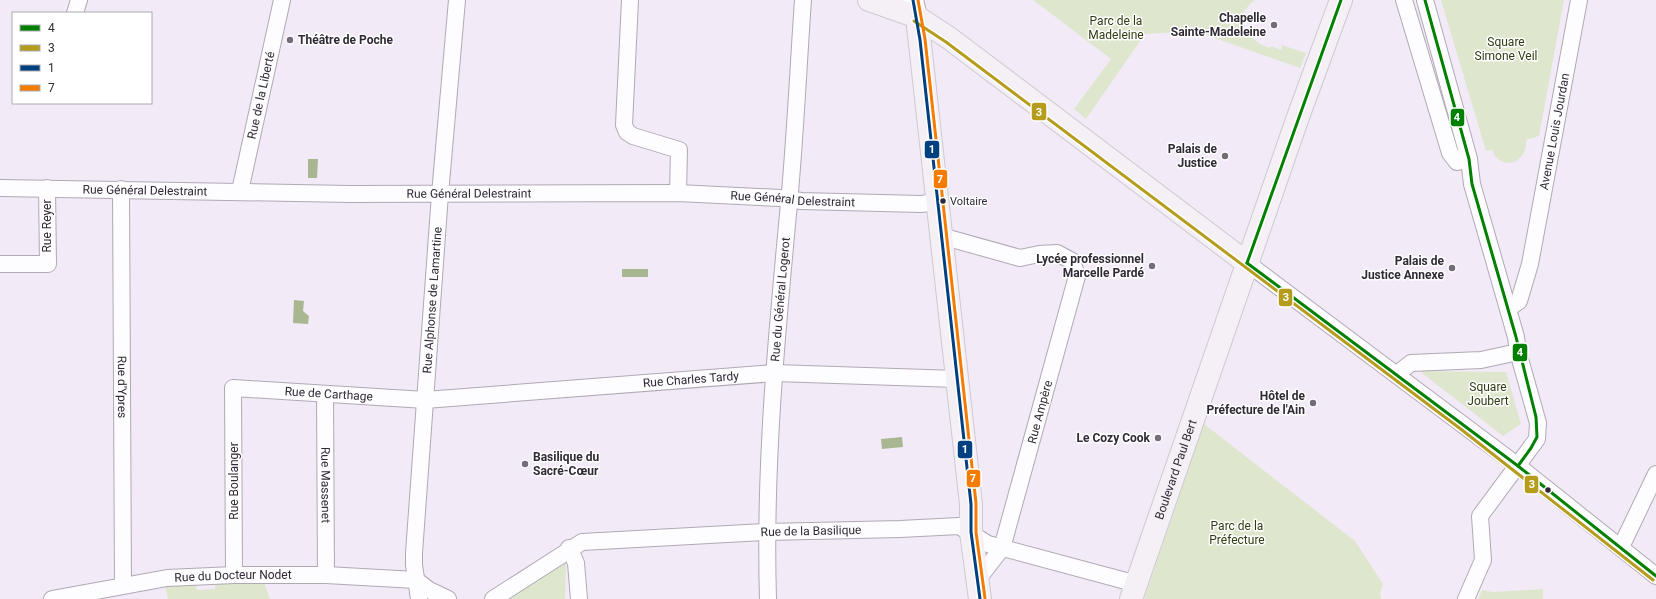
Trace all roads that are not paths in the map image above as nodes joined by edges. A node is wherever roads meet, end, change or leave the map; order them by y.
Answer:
1 (79, 0) edge
2 (282, 0) edge
3 (457, 0) edge
4 (630, 0) edge
5 (803, 0) edge
6 (869, 0) edge
7 (1341, 0) edge
8 (1404, 0) edge
9 (1425, 0) edge
10 (1579, 0) edge
11 (915, 9) edge
12 (75, 12) edge
13 (1469, 159) junction
14 (0, 188) edge
15 (47, 188) junction
16 (121, 189) junction
17 (240, 191) junction
18 (678, 193) junction
19 (440, 194) junction
20 (789, 199) junction
21 (937, 202) junction
22 (941, 236) junction
23 (1247, 263) junction
24 (0, 264) edge
25 (1508, 309) junction
26 (1518, 352) junction
27 (775, 373) junction
28 (1397, 374) junction
29 (957, 379) junction
30 (233, 388) joint
31 (326, 394) junction
32 (425, 400) junction
33 (1518, 466) junction
34 (1656, 474) edge
35 (766, 532) junction
36 (971, 532) junction
37 (1621, 547) junction
38 (569, 548) junction
39 (1002, 548) junction
40 (234, 575) junction
41 (326, 575) junction
42 (1656, 576) edge
43 (416, 580) junction
44 (123, 584) junction
45 (979, 589) edge
46 (1134, 591) edge
47 (52, 599) edge
48 (420, 599) edge
49 (448, 599) edge
50 (493, 599) edge
51 (579, 599) edge
52 (768, 599) edge
53 (1466, 599) edge

1 - 12 street
2 - 17 street, Rue de la Liberté
3 - 19 street, Rue Alphonse de Lamartine
4 - 18 street
5 - 20 street, Rue du Général Logerot
6 - 11 main road
7 - 23 main road, Boulevard Paul Bert
8 - 13 street
9 - 13 street
10 - 25 street, Avenue Louis Jourdan
11 - 21 main road
11 - 23 main road
13 - 25 street
14 - 15 street, Rue Général Delestraint
15 - 16 street, Rue Général Delestraint
15 - 24 street, Rue Reyer
16 - 17 street, Rue Général Delestraint
16 - 44 street, Rue d'Ypres
17 - 19 street, Rue Général Delestraint
18 - 19 street, Rue Général Delestraint
18 - 20 street, Rue Général Delestraint
19 - 32 street, Rue Alphonse de Lamartine
20 - 21 street, Rue Général Delestraint
20 - 27 street, Rue du Général Logerot
21 - 22 main road
22 - 29 main road
22 - 39 street, Rue Ampère
23 - 28 street
23 - 46 main road, Boulevard Paul Bert
25 - 26 street
26 - 28 street
26 - 33 street
27 - 29 street, Rue Charles Tardy
27 - 32 street, Rue Charles Tardy
27 - 35 street, Rue du Général Logerot
28 - 33 street
29 - 36 main road
30 - 31 street, Rue de Carthage
30 - 40 street, Rue Boulanger
31 - 32 street, Rue de Carthage
31 - 41 street, Rue Massenet
32 - 43 street, Rue Alphonse de Lamartine
33 - 37 street
33 - 53 street
34 - 37 street
35 - 36 street, Rue de la Basilique
35 - 38 street, Rue de la Basilique
35 - 52 street, Rue du Général Logerot
36 - 39 street, Rue de la Basilique
36 - 45 main road
37 - 42 street
38 - 50 street, Rue de la Basilique
38 - 51 street
39 - 45 street
39 - 46 street, Rue de la Basilique
40 - 41 street, Rue du Docteur Nodet
40 - 44 street, Rue du Docteur Nodet
41 - 43 street, Rue du Docteur Nodet
43 - 48 street, Rue Alphonse de Lamartine
43 - 49 street
44 - 47 street, Rue du Docteur Nodet

